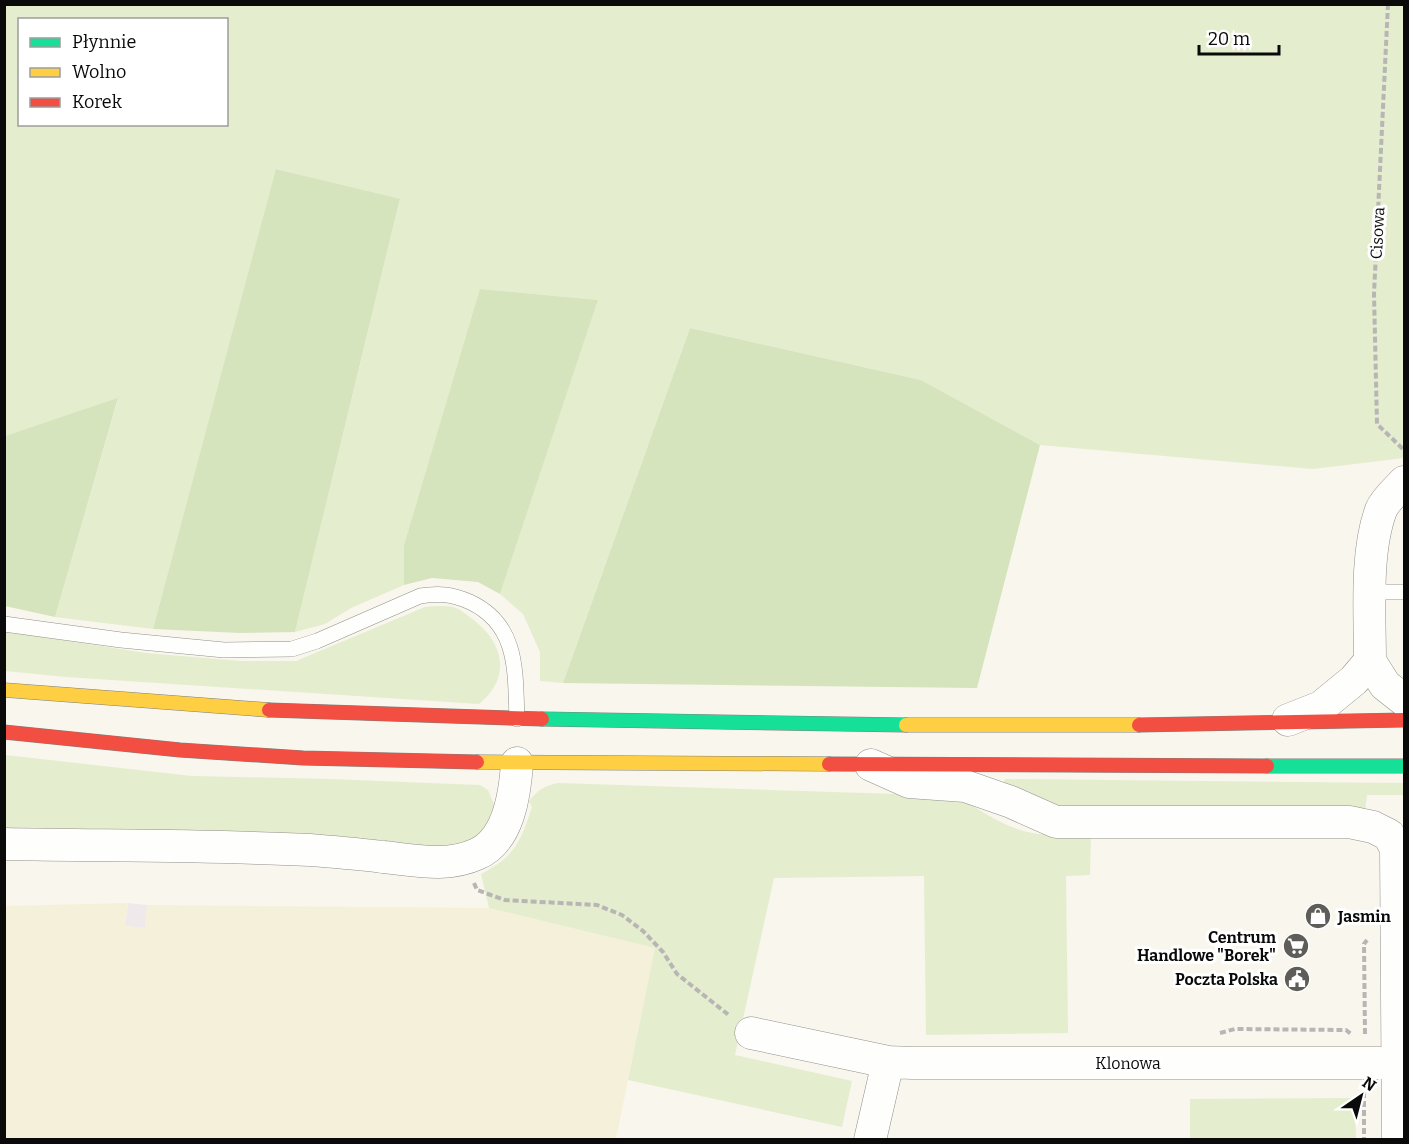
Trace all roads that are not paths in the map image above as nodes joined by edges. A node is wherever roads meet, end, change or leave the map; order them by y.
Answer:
1 (1404, 482) edge
2 (1370, 592) junction
3 (1404, 592) edge
4 (4, 624) edge
5 (1370, 661) junction
6 (4, 690) edge
7 (1404, 700) edge
8 (517, 719) junction
9 (1288, 720) junction
10 (1404, 720) edge
11 (4, 732) edge
12 (517, 763) junction
13 (871, 765) junction
14 (1404, 765) edge
15 (4, 844) edge
16 (751, 1032) road end
17 (888, 1062) junction
18 (1401, 1063) edge
19 (870, 1140) edge
20 (1398, 1140) edge

1 - 2 street
2 - 3 lane
2 - 5 street
4 - 8 lane
5 - 7 street
5 - 9 street
6 - 8 main road
8 - 9 main road
9 - 10 main road
11 - 12 main road
12 - 13 main road
12 - 15 street
13 - 14 main road
13 - 18 street
16 - 17 street, Klonowa
17 - 18 street, Klonowa
17 - 19 street
18 - 20 street

